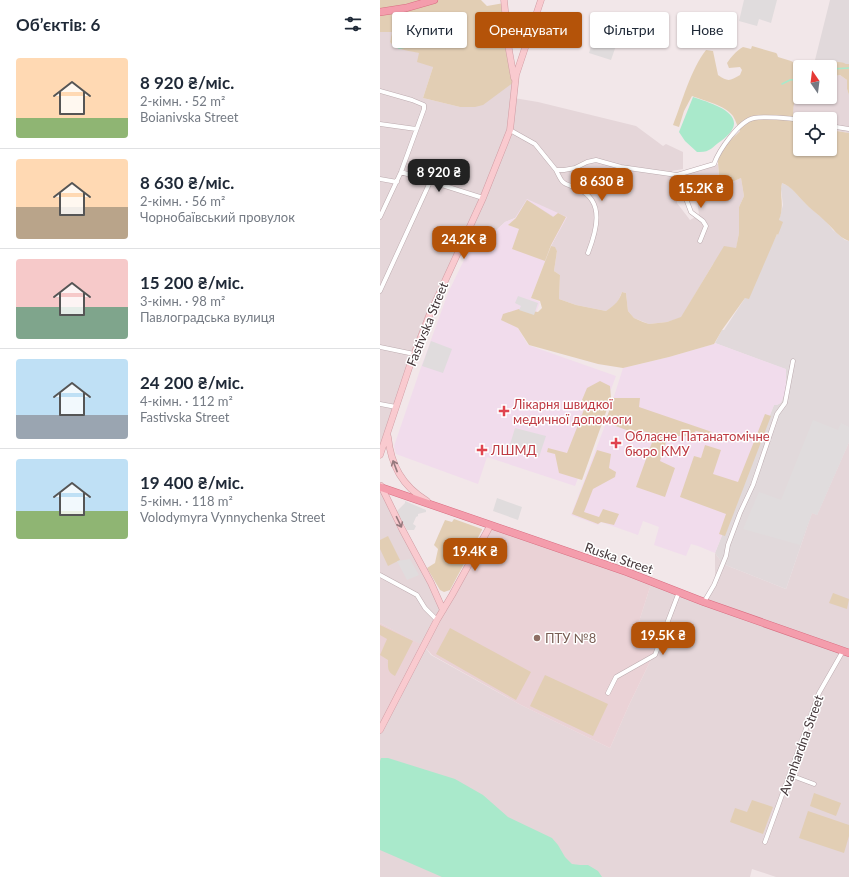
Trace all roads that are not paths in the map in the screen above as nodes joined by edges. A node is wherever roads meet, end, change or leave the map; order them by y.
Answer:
1 (434, 0) edge
2 (504, 0) edge
3 (541, 0) edge
4 (380, 12) edge
5 (514, 82) junction
6 (380, 91) edge
7 (793, 119) edge
8 (380, 124) edge
9 (837, 127) edge
10 (416, 129) junction
11 (849, 129) edge
12 (510, 130) junction
13 (556, 170) junction
14 (402, 172) junction
15 (677, 175) junction
16 (380, 179) edge
17 (396, 182) junction
18 (430, 182) junction
19 (483, 198) junction
20 (380, 217) edge
21 (700, 241) dead end
22 (588, 253) dead end
23 (380, 291) edge
24 (380, 348) edge
25 (414, 354) junction
26 (793, 361) dead end
27 (380, 404) edge
28 (396, 407) junction
29 (387, 433) junction
30 (380, 455) edge
31 (381, 486) edge
32 (430, 503) junction
33 (490, 526) junction
34 (380, 576) edge
35 (679, 592) junction
36 (704, 602) junction
37 (443, 610) junction
38 (437, 620) junction
39 (846, 652) edge
40 (608, 693) dead end
41 (380, 730) edge
42 (790, 775) junction
43 (814, 784) dead end
44 (765, 842) dead end

1 - 4 main road
2 - 5 main road, Fastivska Street
3 - 5 main road, Fastivska Street
5 - 12 main road, Fastivska Street
6 - 10 street
7 - 15 street
8 - 10 street
9 - 11 street
10 - 14 street
12 - 13 street
12 - 19 main road, Fastivska Street
13 - 15 street
13 - 22 street
14 - 17 street
14 - 18 street
15 - 21 street
16 - 17 street
17 - 20 street
18 - 19 street
18 - 23 street
19 - 25 main road, Fastivska Street
24 - 25 street
25 - 28 main road, Fastivska Street
26 - 36 street
27 - 28 street
28 - 29 main road, Fastivska Street
29 - 30 main road, Fastivska Street
32 -> 29 main road
31 - 32 main road, Ruska Street
31 -> 37 main road
32 - 33 main road, Ruska Street
33 - 35 main road, Ruska Street
33 - 37 main road
34 - 38 street
35 - 36 main road, Ruska Street
35 - 40 street
36 - 39 main road, Ruska Street
37 - 38 main road
38 - 41 main road
39 - 42 street, Avanhardna Street
42 - 43 street
42 - 44 street, Avanhardna Street

